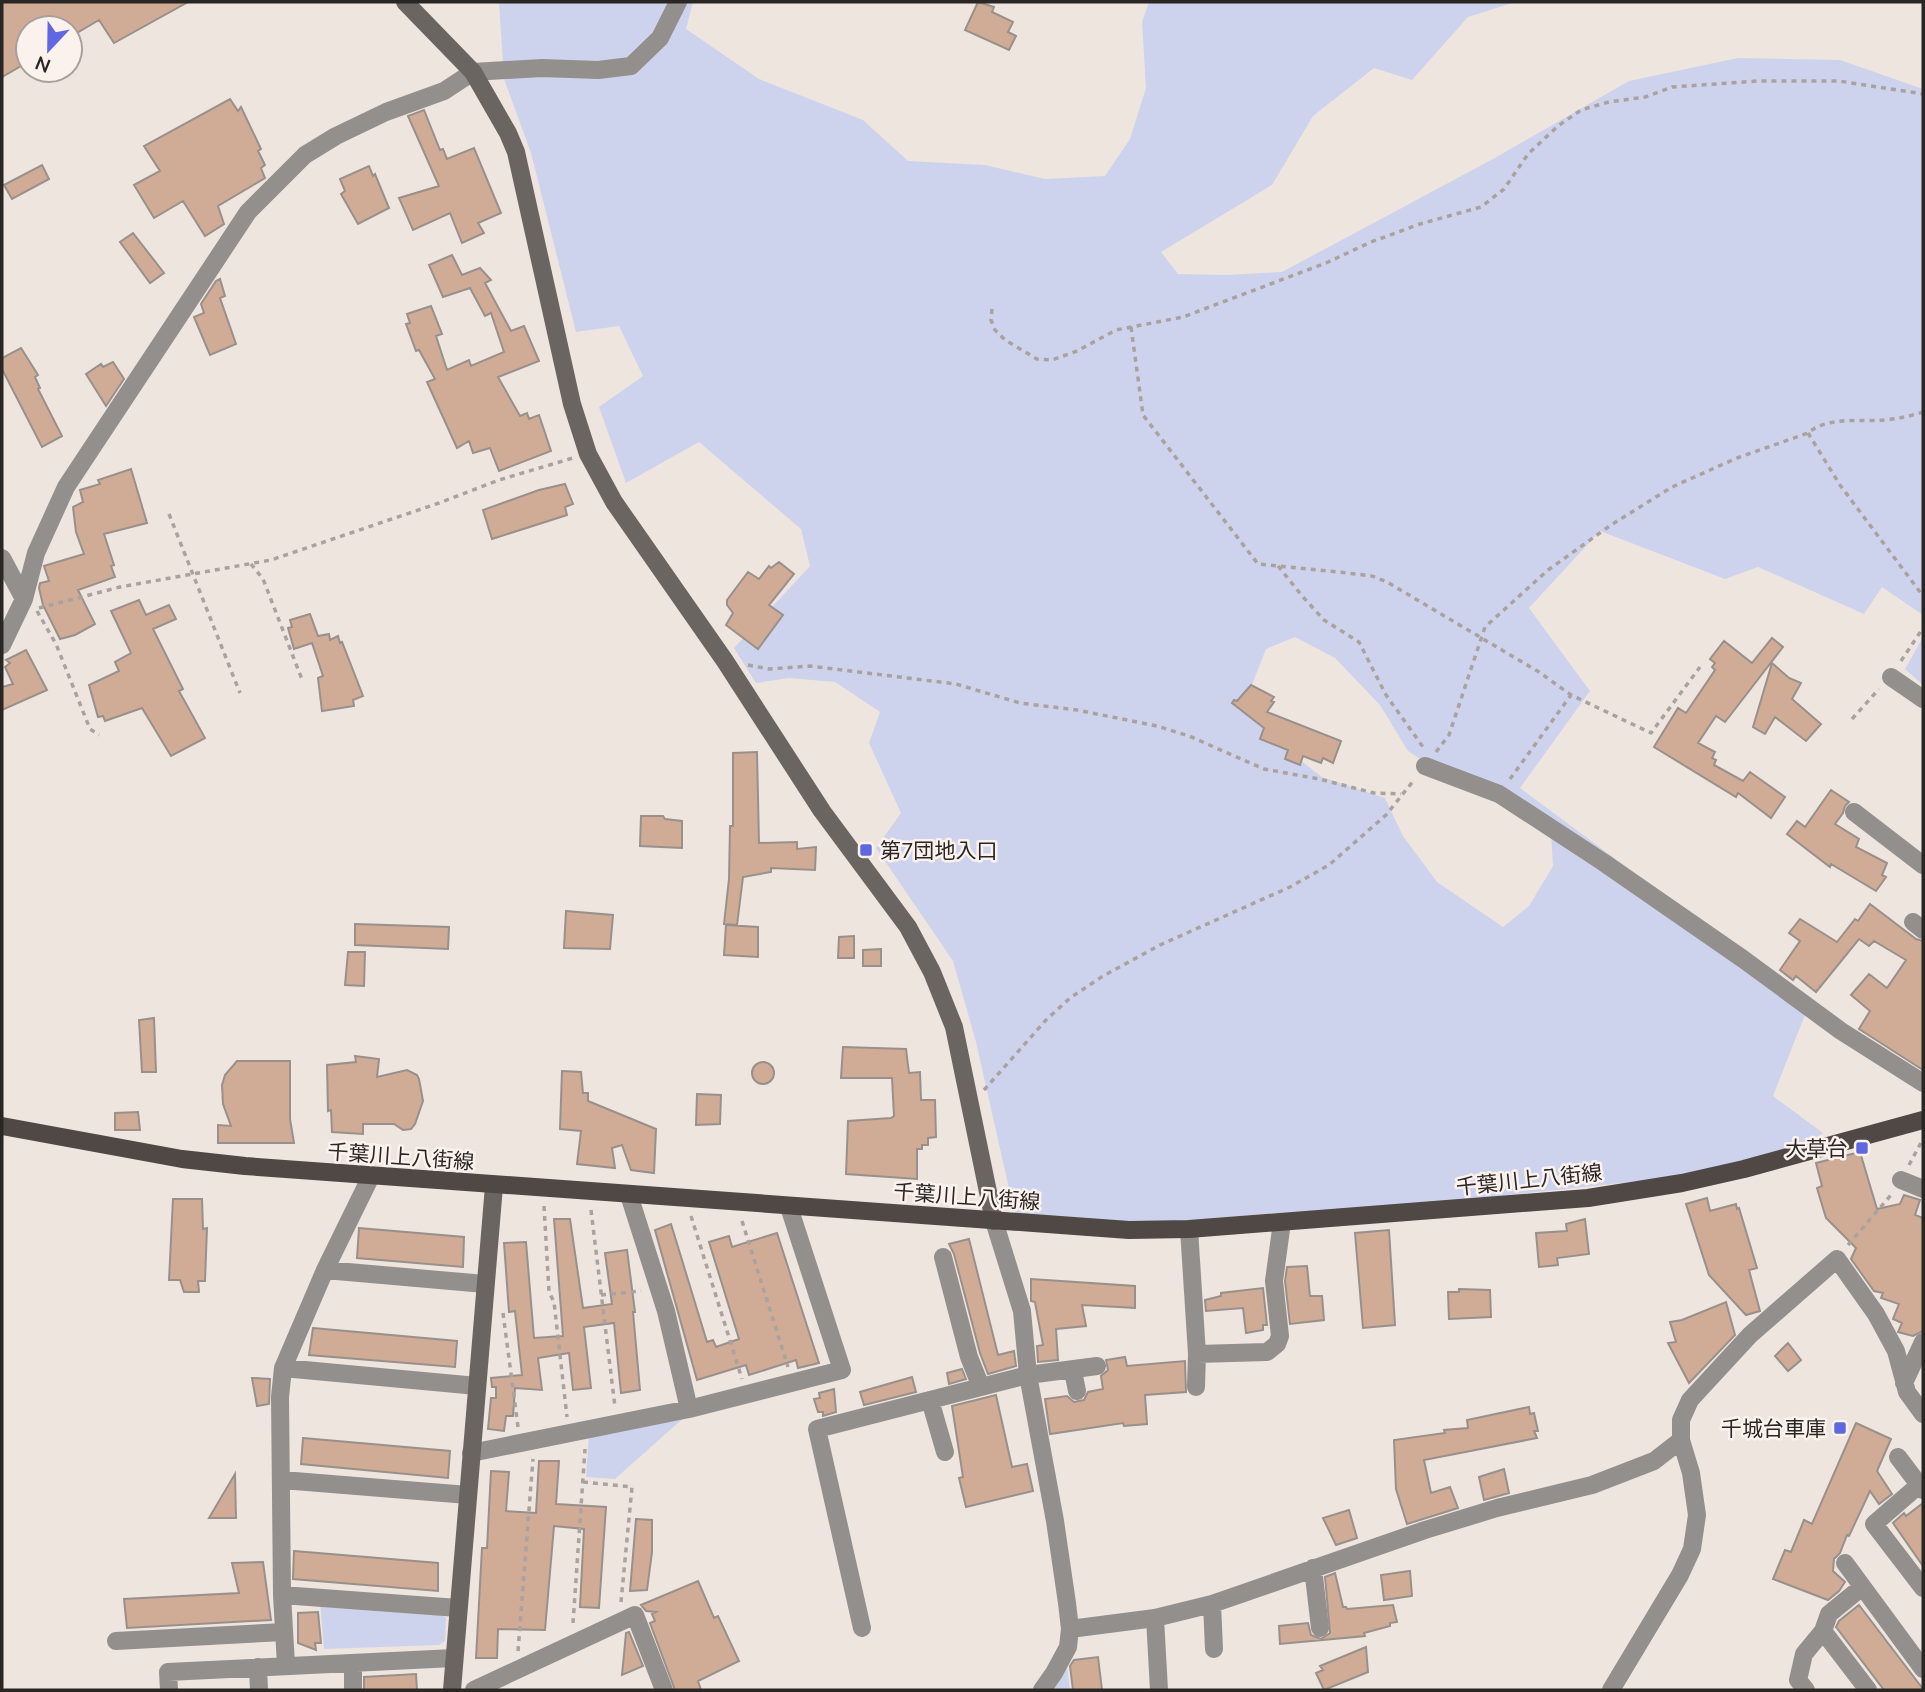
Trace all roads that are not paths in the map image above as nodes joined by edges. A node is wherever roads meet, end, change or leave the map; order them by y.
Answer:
1 (405, 2) edge
2 (678, 2) edge
3 (473, 72) junction
4 (2, 558) edge
5 (27, 603) junction
6 (2, 645) edge
7 (1891, 677) dead end
8 (1923, 699) edge
9 (1428, 762) road end
10 (1854, 812) dead end
11 (1923, 865) edge
12 (1923, 1083) edge
13 (1923, 1121) edge
14 (2, 1126) edge
15 (370, 1176) junction
16 (1902, 1180) road end
17 (494, 1185) junction
18 (1923, 1189) edge
19 (629, 1195) junction
20 (789, 1207) junction
21 (994, 1221) junction
22 (1282, 1222) junction
23 (1189, 1229) junction
24 (943, 1257) dead end
25 (326, 1270) junction
26 (485, 1284) junction
27 (1923, 1342) edge
28 (1197, 1354) junction
29 (1097, 1366) dead end
30 (283, 1368) junction
31 (1073, 1371) junction
32 (1028, 1375) junction
33 (477, 1385) junction
34 (981, 1387) junction
35 (1196, 1387) dead end
36 (1077, 1391) dead end
37 (1912, 1392) edge
38 (930, 1400) junction
39 (689, 1409) junction
40 (1923, 1414) edge
41 (1681, 1440) junction
42 (945, 1452) dead end
43 (471, 1453) junction
44 (1898, 1457) dead end
45 (282, 1479) junction
46 (1921, 1487) edge
47 (468, 1495) junction
48 (1845, 1563) dead end
49 (1313, 1568) junction
50 (1863, 1587) junction
51 (1923, 1588) edge
52 (282, 1595) junction
53 (1212, 1604) junction
54 (458, 1608) junction
55 (1155, 1618) junction
56 (1320, 1628) dead end
57 (862, 1629) dead end
58 (1070, 1629) junction
59 (1823, 1631) junction
60 (284, 1632) junction
61 (116, 1641) dead end
62 (1214, 1649) dead end
63 (454, 1658) junction
64 (353, 1664) junction
65 (286, 1665) junction
66 (258, 1667) junction
67 (1923, 1669) edge
68 (169, 1690) edge
69 (259, 1690) edge
70 (354, 1690) edge
71 (452, 1690) edge
72 (474, 1690) edge
73 (664, 1690) edge
74 (1042, 1690) edge
75 (1159, 1690) edge
76 (1611, 1690) edge
77 (1806, 1690) edge
78 (1868, 1690) edge

1 - 3 street
2 - 3 street
3 - 5 street
3 - 21 street
4 - 5 street
5 - 6 street
7 - 8 street
9 - 12 street
10 - 11 street
13 - 22 main road, 千葉川上八街線
14 - 15 main road, 千葉川上八街線
15 - 17 main road, 千葉川上八街線
15 - 25 street
16 - 18 street
17 - 19 main road, 千葉川上八街線
17 - 26 street
19 - 20 main road, 千葉川上八街線
19 - 39 street
20 - 21 main road, 千葉川上八街線
20 - 39 street
21 - 23 main road, 千葉川上八街線
21 - 32 street
22 - 23 main road, 千葉川上八街線
22 - 28 street
23 - 28 street
24 - 34 street
25 - 26 street
25 - 30 street
26 - 33 street
27 - 37 street
28 - 35 street
29 - 31 street
30 - 33 street
30 - 45 street
31 - 32 street
31 - 36 street
32 - 34 street
32 - 58 street
33 - 43 street
34 - 38 street
37 - 40 street
37 - 41 street
38 - 42 street
38 - 57 street
39 - 43 street
41 - 49 street
41 - 76 street
43 - 47 street
44 - 46 street
45 - 47 street
45 - 52 street
46 - 51 street
47 - 54 street
48 - 50 street
49 - 53 street
49 - 56 street
50 - 59 street
50 - 67 street
52 - 54 street
52 - 60 street
53 - 55 street
53 - 62 street
54 - 63 street
55 - 58 street
55 - 75 street
58 - 74 street
59 - 77 street
59 - 78 street
60 - 61 street
60 - 65 street
63 - 64 street
63 - 71 street
64 - 65 street
64 - 70 street
65 - 66 street
66 - 68 street
66 - 69 street
72 - 73 street

